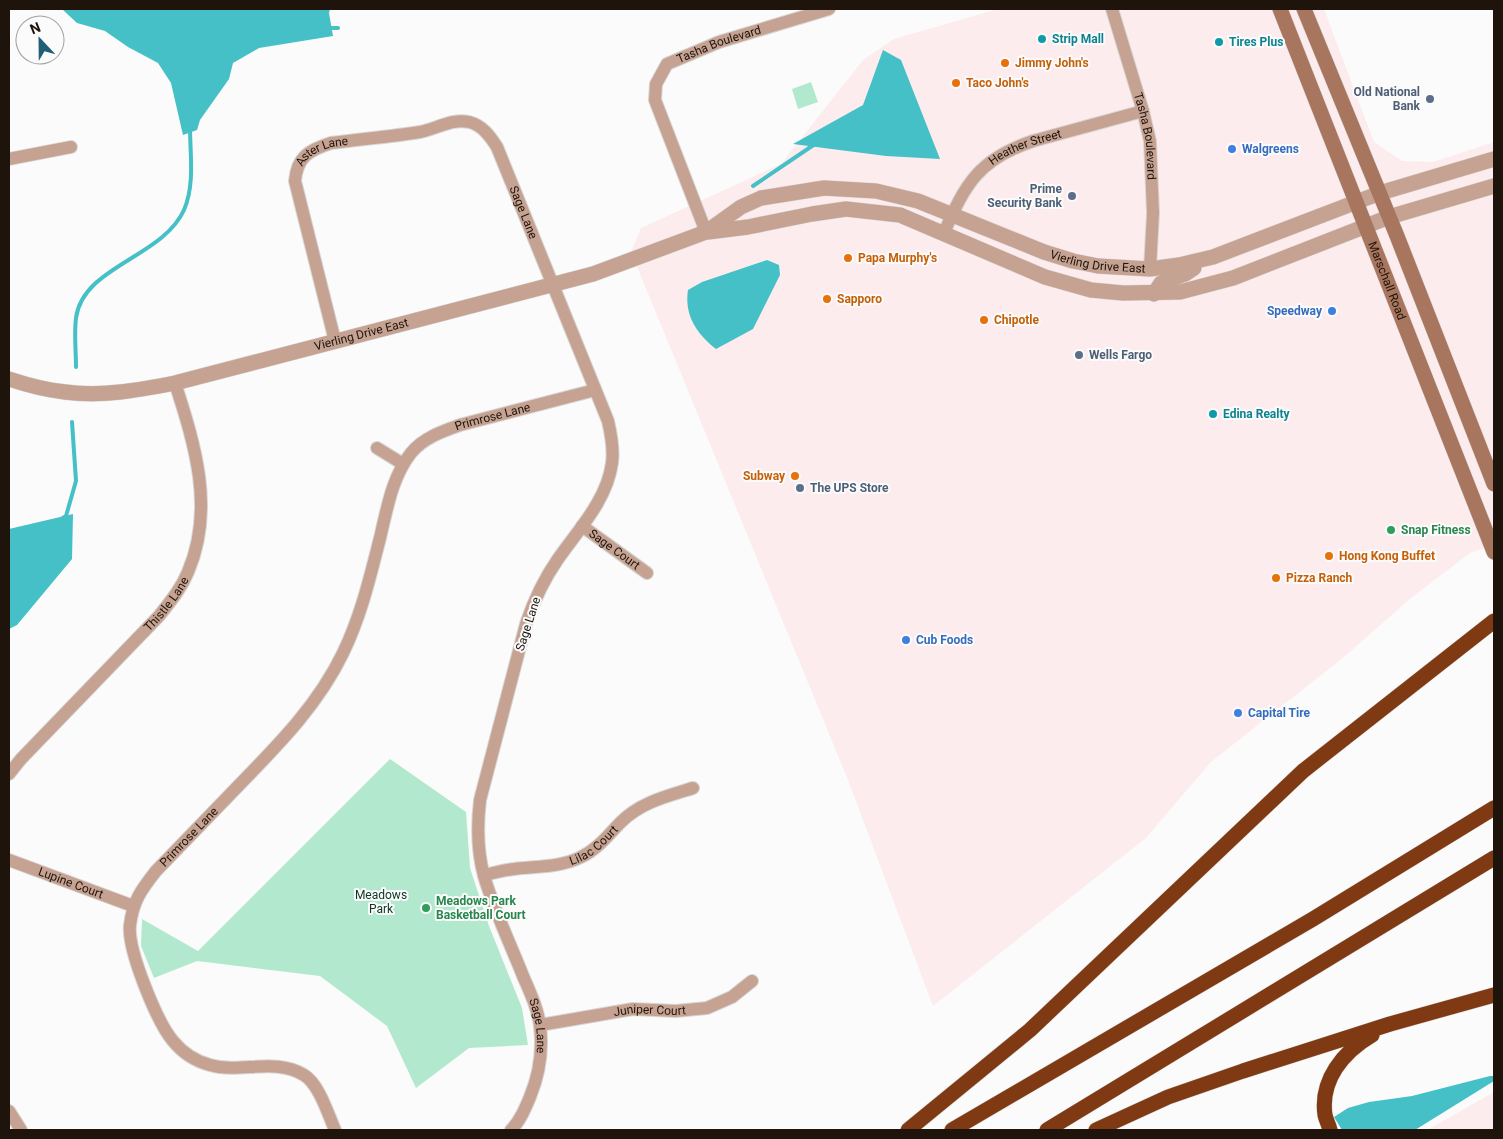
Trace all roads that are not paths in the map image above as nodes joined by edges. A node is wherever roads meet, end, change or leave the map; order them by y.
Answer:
1 (829, 9) edge
2 (1112, 9) edge
3 (1280, 9) edge
4 (1304, 9) edge
5 (1143, 111) junction
6 (468, 122) joint
7 (71, 147) dead end
8 (9, 159) edge
9 (1494, 160) edge
10 (1494, 186) edge
11 (1380, 193) junction
12 (1356, 202) junction
13 (952, 215) junction
14 (1389, 218) junction
15 (1367, 226) junction
16 (706, 232) junction
17 (944, 233) junction
18 (1212, 257) junction
19 (1150, 269) junction
20 (552, 285) junction
21 (1154, 294) junction
22 (335, 341) junction
23 (9, 379) edge
24 (175, 382) junction
25 (595, 390) junction
26 (377, 448) dead end
27 (403, 464) junction
28 (1494, 484) edge
29 (582, 526) junction
30 (1494, 552) edge
31 (646, 573) dead end
32 (1494, 621) edge
33 (9, 774) edge
34 (693, 788) dead end
35 (1494, 808) edge
36 (1494, 858) edge
37 (9, 860) edge
38 (484, 875) junction
39 (133, 906) junction
40 (752, 981) dead end
41 (1494, 995) edge
42 (1390, 1024) junction
43 (540, 1026) junction
44 (9, 1111) edge
45 (21, 1130) edge
46 (335, 1130) edge
47 (511, 1130) edge
48 (908, 1130) edge
49 (952, 1130) edge
50 (1047, 1130) edge
51 (1096, 1130) edge
52 (1330, 1130) edge

1 - 16 street, Tasha Boulevard
2 - 5 street, Tasha Boulevard
3 - 12 main road, Marschall Road
4 - 11 main road, Marschall Road
5 - 13 street, Heather Street
5 - 19 street, Tasha Boulevard
6 - 20 street, Sage Lane
6 - 22 street, Aster Lane
7 - 8 street
9 - 11 street, Vierling Drive East
10 - 14 street, Vierling Drive East
11 - 12 street, Vierling Drive East
11 - 14 main road, Marschall Road
12 - 15 main road, Marschall Road
12 - 18 street, Vierling Drive East
13 - 16 street, Vierling Drive East
13 - 17 street, Heather Street
13 - 19 street, Vierling Drive East
14 - 15 street, Vierling Drive East
14 - 28 main road, Marschall Road
15 - 21 street, Vierling Drive East
15 - 30 main road, Marschall Road
16 - 17 street, Vierling Drive East
16 - 20 street, Vierling Drive East
17 - 21 street, Vierling Drive East
18 - 19 street, Vierling Drive East
18 - 21 street
20 - 22 street, Vierling Drive East
20 - 25 street, Sage Lane
22 - 24 street, Vierling Drive East
23 - 24 street, Vierling Drive East
24 - 33 street, Thistle Lane
25 - 27 street, Primrose Lane
25 - 29 street, Sage Lane
26 - 27 street
27 - 39 street, Primrose Lane
29 - 31 street, Sage Court
29 - 38 street, Sage Lane
32 - 48 highway
34 - 38 street, Lilac Court
35 - 49 highway
36 - 50 highway
37 - 39 street, Lupine Court
38 - 43 street, Sage Lane
39 - 46 street, Primrose Lane
40 - 43 street, Juniper Court
41 - 42 highway
42 - 51 highway
42 - 52 highway
43 - 47 street, Sage Lane
44 - 45 street

